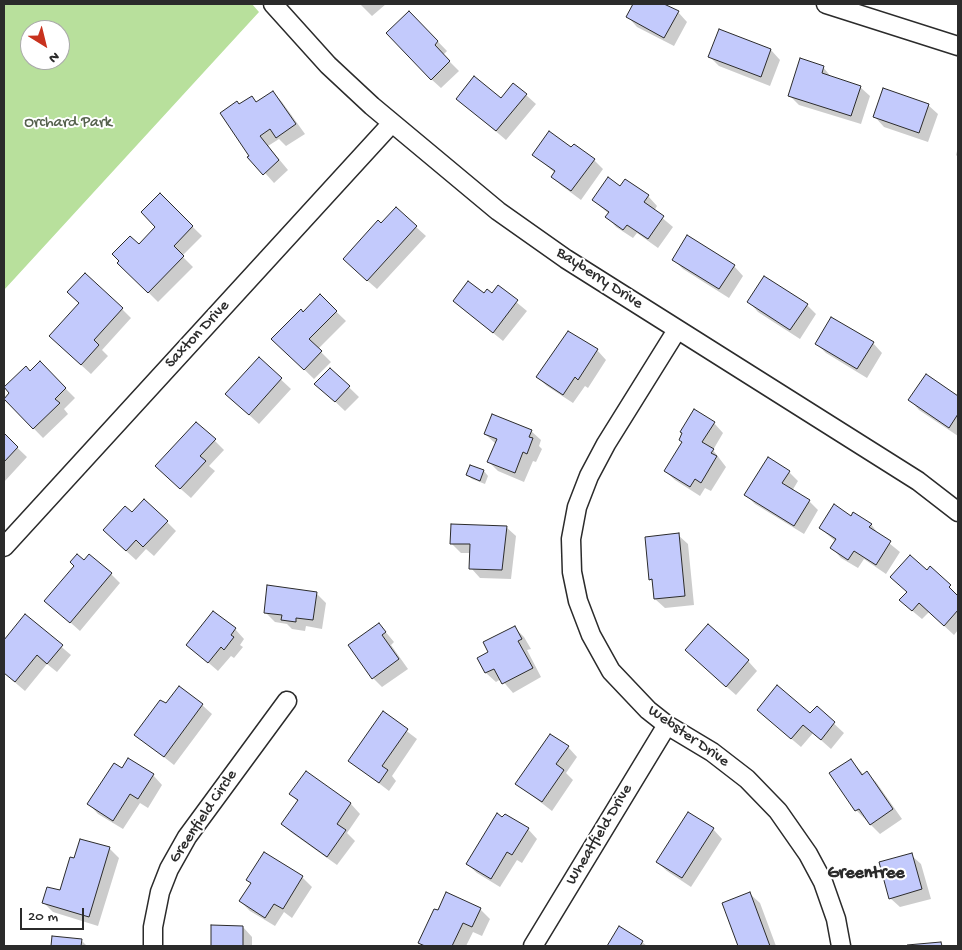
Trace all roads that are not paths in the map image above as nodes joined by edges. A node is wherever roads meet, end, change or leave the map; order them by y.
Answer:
1 (273, 4) edge
2 (826, 4) edge
3 (958, 46) edge
4 (392, 123) junction
5 (677, 330) junction
6 (958, 512) edge
7 (4, 547) edge
8 (287, 701) dead end
9 (667, 725) junction
10 (153, 946) edge
11 (533, 946) edge
12 (842, 946) edge

1 - 4 street, Bayberry Drive
2 - 3 street
4 - 5 street, Bayberry Drive
4 - 7 street, Saxton Drive
5 - 6 street, Bayberry Drive
5 - 9 street, Webster Drive
8 - 10 street, Greenfield Circle
9 - 11 street, Wheatfield Drive
9 - 12 street, Webster Drive

